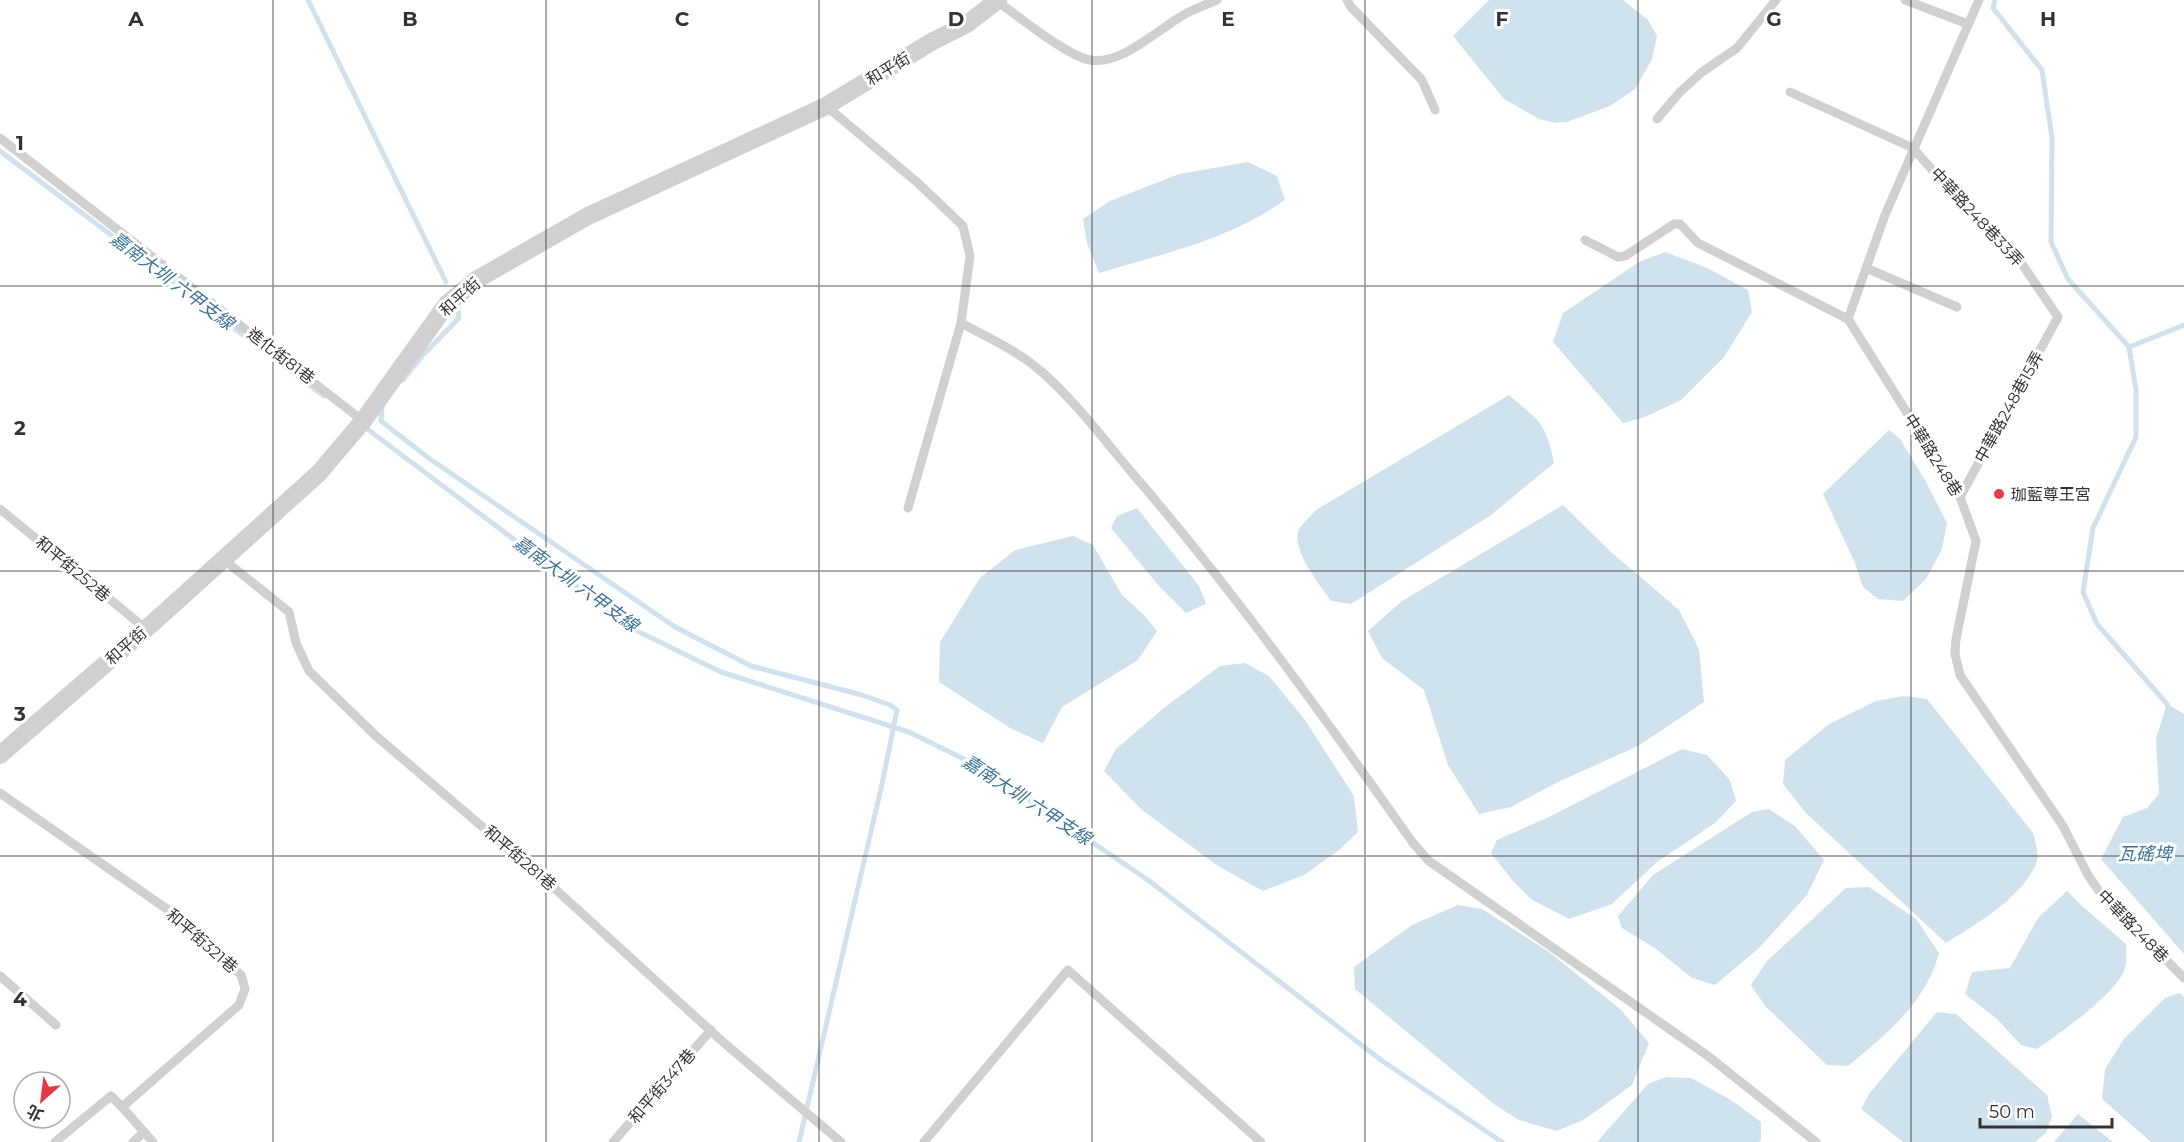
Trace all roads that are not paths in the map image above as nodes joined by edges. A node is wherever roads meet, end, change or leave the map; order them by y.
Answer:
1 (1217, 0) edge
2 (1347, 0) edge
3 (1776, 0) edge
4 (1905, 0) edge
5 (1979, 0) edge
6 (997, 1) edge
7 (1968, 24) junction
8 (1790, 92) dead end
9 (826, 106) junction
10 (1435, 110) dead end
11 (1657, 119) dead end
12 (0, 138) edge
13 (1913, 147) junction
14 (1585, 240) dead end
15 (1866, 268) junction
16 (1957, 307) dead end
17 (2058, 317) joint
18 (1848, 319) junction
19 (961, 323) junction
20 (363, 421) junction
21 (1960, 496) junction
22 (908, 508) dead end
23 (0, 509) edge
24 (223, 559) junction
25 (146, 630) junction
26 (0, 754) edge
27 (0, 793) edge
28 (0, 976) edge
29 (2184, 978) edge
30 (56, 1026) dead end
31 (711, 1030) junction
32 (122, 1107) junction
33 (144, 1132) junction
34 (54, 1142) edge
35 (133, 1142) edge
36 (153, 1142) edge
37 (613, 1142) edge
38 (841, 1142) edge
39 (924, 1142) edge
40 (1260, 1142) edge
41 (1816, 1142) edge

1 - 6 lane
2 - 10 lane
3 - 11 lane
4 - 7 lane
5 - 7 lane
6 - 9 street, 和平街
7 - 13 lane
8 - 13 lane
9 - 19 lane
9 - 20 street, 和平街
12 - 20 lane, 進化街81巷
13 - 15 lane
13 - 17 lane, 中華路248巷33弄
14 - 18 lane
15 - 16 lane
15 - 18 lane
17 - 21 lane, 中華路248巷15弄
18 - 21 lane, 中華路248巷
19 - 22 lane
19 - 41 lane
20 - 24 street, 和平街
21 - 29 lane, 中華路248巷
23 - 25 lane, 和平街252巷
24 - 25 street, 和平街
24 - 31 lane, 和平街281巷
25 - 26 street, 和平街
27 - 32 lane, 和平街321巷
28 - 30 lane
31 - 37 lane, 和平街347巷
31 - 38 lane, 和平街281巷
32 - 33 lane
32 - 34 lane
33 - 35 lane
33 - 36 lane
39 - 40 lane

